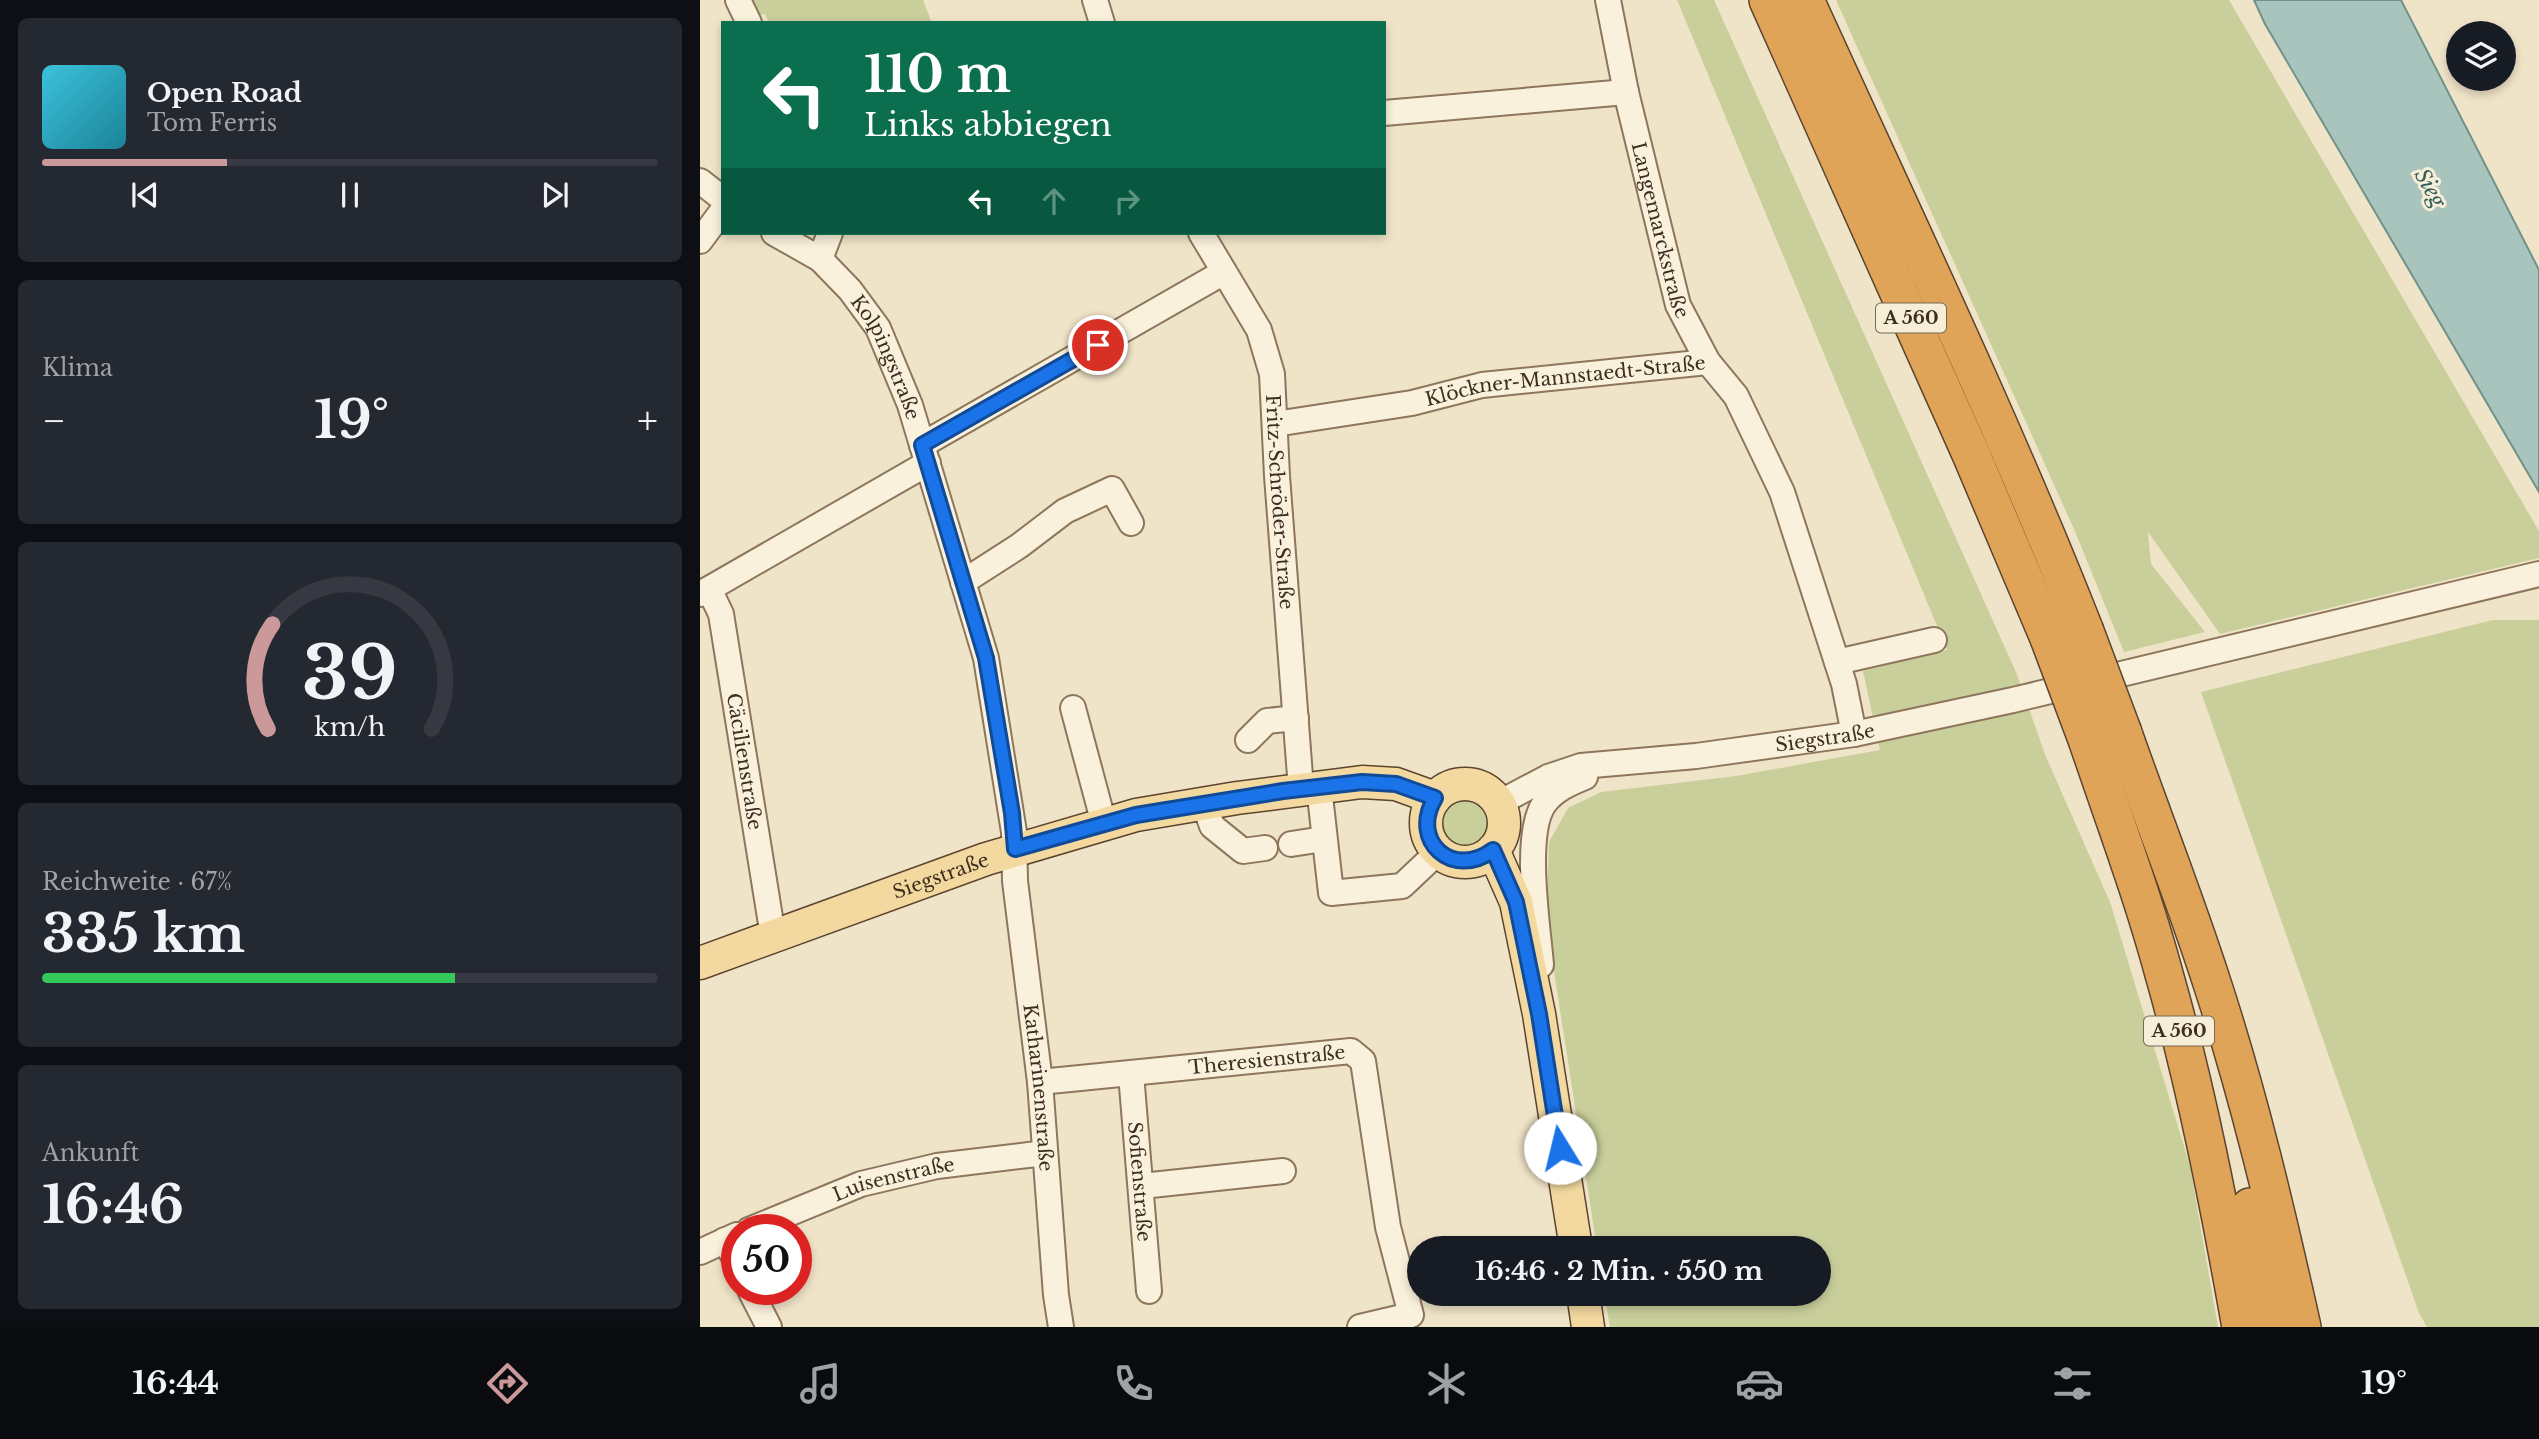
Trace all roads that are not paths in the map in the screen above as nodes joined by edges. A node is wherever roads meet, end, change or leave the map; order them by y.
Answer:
1 (738, 0) edge
2 (1095, 0) edge
3 (1608, 0) edge
4 (1768, 0) edge
5 (1805, 0) edge
6 (748, 21) edge
7 (1101, 21) edge
8 (1626, 92) junction
9 (1386, 113) edge
10 (700, 181) edge
11 (721, 197) edge
12 (721, 213) edge
13 (777, 235) edge
14 (829, 235) edge
15 (1202, 235) edge
16 (700, 241) edge
17 (820, 260) junction
18 (1224, 272) junction
19 (1708, 362) junction
20 (1275, 424) junction
21 (925, 454) junction
22 (1131, 523) dead end
23 (2539, 574) edge
24 (963, 582) junction
25 (705, 592) edge
26 (1934, 640) dead end
27 (1837, 662) junction
28 (1073, 708) dead end
29 (1296, 718) junction
30 (1854, 734) junction
31 (2106, 738) junction
32 (1248, 740) dead end
33 (1618, 764) junction
34 (1310, 788) junction
35 (1435, 798) junction
36 (1204, 803) junction
37 (1499, 803) junction
38 (1104, 824) junction
39 (1324, 839) junction
40 (1292, 844) dead end
41 (1265, 848) dead end
42 (1015, 849) junction
43 (1493, 850) junction
44 (1438, 851) junction
45 (2165, 853) junction
46 (773, 936) junction
47 (700, 963) edge
48 (1539, 1014) junction
49 (1131, 1074) junction
50 (1040, 1082) junction
51 (1045, 1153) junction
52 (1283, 1171) dead end
53 (1142, 1186) junction
54 (788, 1214) edge
55 (1574, 1236) edge
56 (721, 1243) edge
57 (700, 1252) edge
58 (1149, 1291) dead end
59 (758, 1305) edge
60 (1585, 1306) edge
61 (769, 1327) edge
62 (1061, 1327) edge
63 (1360, 1327) edge
64 (1588, 1327) edge
65 (2241, 1327) edge
66 (2272, 1327) edge
67 (2302, 1327) edge

1 - 6 street
2 - 7 street
3 - 8 street, Langemarckstraße
4 - 31 highway, A 560, bridge
5 - 31 highway, A 560, bridge
8 - 9 street
8 - 19 street, Langemarckstraße
10 - 11 street
12 - 16 street
13 - 17 street, Kolpingstraße
14 - 17 street
15 - 18 street, Fritz-Schröder-Straße
17 - 21 street, Kolpingstraße
18 - 20 street, Fritz-Schröder-Straße
18 - 21 street
19 - 20 street, Klöckner-Mannstaedt-Straße
19 - 27 street, Klöckner-Mannstaedt-Straße
20 - 29 street, Fritz-Schröder-Straße
21 - 24 street, Kolpingstraße
21 - 25 street
22 - 24 street
23 - 30 street, Siegstraße
24 - 42 street, Kolpingstraße
25 - 46 street, Cäcilienstraße
26 - 27 street
27 - 30 street, Klöckner-Mannstaedt-Straße
28 - 38 street
29 - 32 street
29 - 34 street, Fritz-Schröder-Straße
30 - 33 street, Siegstraße
31 - 45 highway, A 560
31 - 65 highway, A 560
33 - 37 street, Siegstraße
33 - 48 street
34 - 35 main road, Siegstraße
34 - 36 main road, Siegstraße
34 - 39 street, Fritz-Schröder-Straße
35 - 37 main road
35 - 44 main road
36 - 38 main road, Siegstraße
36 - 41 street
37 - 43 main road
38 - 42 main road, Siegstraße
39 - 40 street
39 - 44 street, Fritz-Schröder-Straße
42 - 46 main road, Siegstraße
42 - 50 street, Katharinenstraße
43 - 44 main road
43 - 48 main road
45 - 66 highway, A 560
45 - 67 highway
46 - 47 main road, Siegstraße
48 - 55 main road
49 - 50 street, Theresienstraße
49 - 53 street, Sofienstraße
49 - 63 street, Theresienstraße
50 - 51 street, Katharinenstraße
51 - 54 street, Luisenstraße
51 - 62 street, Katharinenstraße
52 - 53 street
53 - 58 street, Sofienstraße
56 - 57 street
59 - 61 street
60 - 64 main road

